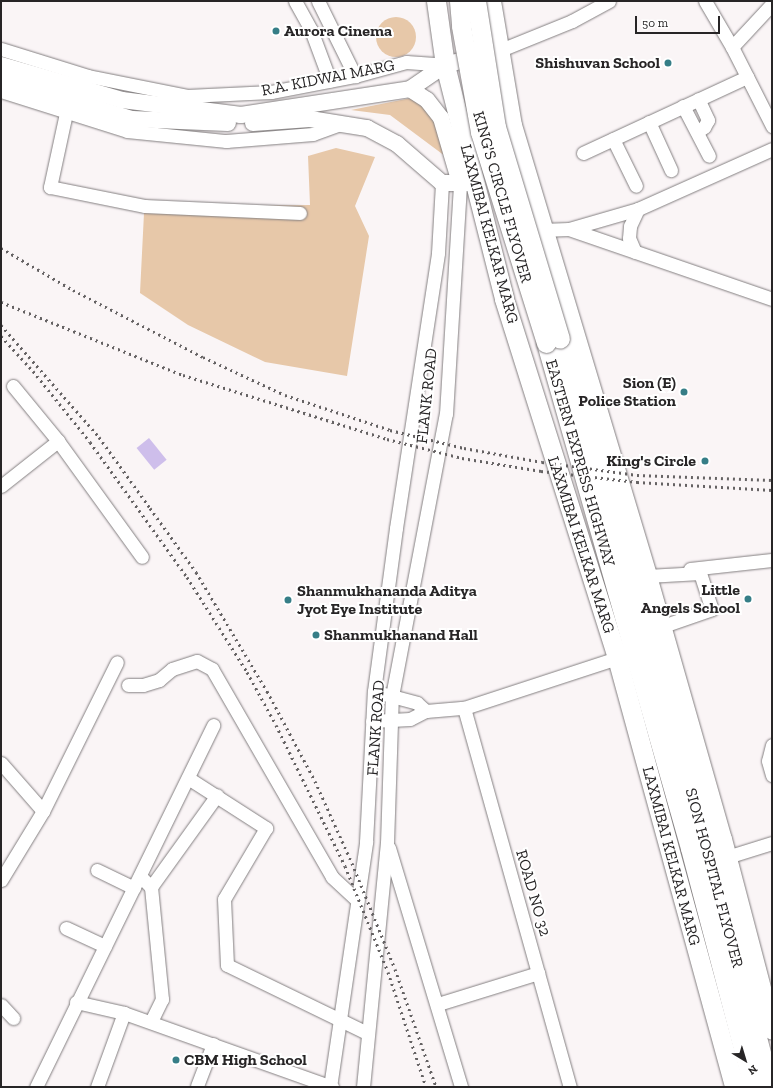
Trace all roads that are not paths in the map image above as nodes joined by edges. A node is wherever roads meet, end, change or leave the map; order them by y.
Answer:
1 (295, 1) edge
2 (318, 1) edge
3 (436, 1) edge
4 (459, 1) edge
5 (476, 1) edge
6 (491, 1) edge
7 (610, 1) edge
8 (705, 1) edge
9 (772, 4) edge
10 (732, 47) junction
11 (1, 49) edge
12 (498, 51) junction
13 (1, 64) edge
14 (446, 65) junction
15 (355, 76) junction
16 (747, 77) junction
17 (1, 80) edge
18 (330, 81) junction
19 (410, 89) junction
20 (1, 91) edge
21 (698, 99) junction
22 (683, 106) junction
23 (66, 113) junction
24 (649, 122) junction
25 (343, 124) junction
26 (772, 126) edge
27 (697, 132) junction
28 (613, 139) junction
29 (772, 149) edge
30 (583, 153) dead end
31 (709, 156) dead end
32 (671, 170) dead end
33 (442, 183) junction
34 (467, 183) junction
35 (636, 186) dead end
36 (638, 209) junction
37 (300, 213) dead end
38 (569, 229) junction
39 (541, 230) junction
40 (635, 252) junction
41 (772, 299) edge
42 (553, 341) junction
43 (563, 375) junction
44 (13, 386) dead end
45 (601, 419) junction
46 (547, 436) junction
47 (58, 441) junction
48 (1, 486) edge
49 (142, 557) dead end
50 (772, 560) edge
51 (646, 572) junction
52 (662, 631) junction
53 (616, 654) junction
54 (117, 662) dead end
55 (648, 672) junction
56 (128, 685) dead end
57 (374, 691) junction
58 (392, 696) junction
59 (464, 708) junction
60 (426, 711) junction
61 (391, 720) junction
62 (372, 722) junction
63 (213, 725) dead end
64 (772, 745) edge
65 (1, 763) edge
66 (772, 775) edge
67 (188, 778) junction
68 (217, 795) junction
69 (43, 811) junction
70 (387, 843) junction
71 (772, 843) edge
72 (727, 858) junction
73 (96, 870) dead end
74 (1, 880) edge
75 (137, 882) junction
76 (150, 886) junction
77 (358, 901) junction
78 (66, 928) dead end
79 (105, 946) junction
80 (538, 973) junction
81 (768, 1000) edge
82 (76, 1002) junction
83 (438, 1004) junction
84 (1, 1005) edge
85 (124, 1013) junction
86 (13, 1018) dead end
87 (151, 1022) junction
88 (340, 1022) junction
89 (772, 1030) edge
90 (367, 1033) junction
91 (213, 1044) junction
92 (197, 1086) dead end
93 (36, 1087) edge
94 (97, 1087) edge
95 (331, 1087) edge
96 (363, 1087) edge
97 (462, 1087) edge
98 (570, 1087) edge
99 (734, 1087) edge
100 (753, 1087) edge
101 (770, 1087) edge

1 - 18 street
2 - 15 street
3 - 14 highway, LAXMIBAI KELKAR MARG
4 - 42 highway, KING'S CIRCLE FLYOVER, bridge
5 - 42 highway, KING'S CIRCLE FLYOVER, bridge
6 - 12 highway
7 - 12 street
8 - 10 street
9 - 10 street
10 - 16 street
11 - 18 street, R.A. KIDWAI MARG
12 - 14 main road
12 - 39 highway
13 - 19 main road
14 - 15 street, R.A. KIDWAI MARG
14 - 19 main road
14 - 34 highway, LAXMIBAI KELKAR MARG
15 - 18 street, R.A. KIDWAI MARG
16 - 21 street
16 - 26 street
17 - 25 main road
19 - 34 main road
20 - 23 street
21 - 22 street
21 - 27 street
22 - 24 street
22 - 27 street
23 - 25 street
23 - 37 street
24 - 28 street
24 - 32 street
25 - 33 main road
27 - 31 street
28 - 30 street
28 - 35 street
29 - 36 street
33 - 34 main road
33 - 57 street
34 - 46 highway, LAXMIBAI KELKAR MARG
34 - 58 street, FLANK ROAD
36 - 38 street
36 - 40 street
38 - 39 street
38 - 40 street
39 - 45 highway
40 - 41 street
42 - 43 highway, EASTERN EXPRESS HIGHWAY
43 - 45 highway
43 - 46 highway
43 - 55 highway, EASTERN EXPRESS HIGHWAY
44 - 47 street
45 - 51 highway
46 - 53 highway, LAXMIBAI KELKAR MARG
47 - 48 street
47 - 49 street
50 - 51 street
51 - 52 highway
51 - 52 street
52 - 55 highway
52 - 72 highway
53 - 55 highway
53 - 59 street
53 - 99 highway, LAXMIBAI KELKAR MARG
54 - 69 street
55 - 100 highway, SION HOSPITAL FLYOVER
55 - 101 highway, SION HOSPITAL FLYOVER
56 - 77 street
57 - 58 street
57 - 62 street
58 - 60 street
58 - 61 street, FLANK ROAD
59 - 60 street
59 - 80 street, ROAD NO 32
60 - 61 street
61 - 62 street
61 - 70 street, FLANK ROAD
62 - 77 street
63 - 67 street
64 - 66 street
65 - 69 street
67 - 68 street
67 - 75 street
68 - 76 street
68 - 88 street
69 - 74 street
70 - 83 street
70 - 90 street, FLANK ROAD
71 - 72 street
72 - 81 highway
73 - 75 street
75 - 76 street
75 - 79 street
76 - 87 street
77 - 88 street
78 - 79 street
79 - 82 street
80 - 83 street
80 - 98 street, ROAD NO 32
81 - 89 highway
82 - 85 street
82 - 93 street
83 - 97 street
84 - 86 street
85 - 87 street
85 - 94 street
87 - 91 street
88 - 90 street
88 - 95 street
90 - 96 street, FLANK ROAD
91 - 92 street
91 - 95 street

